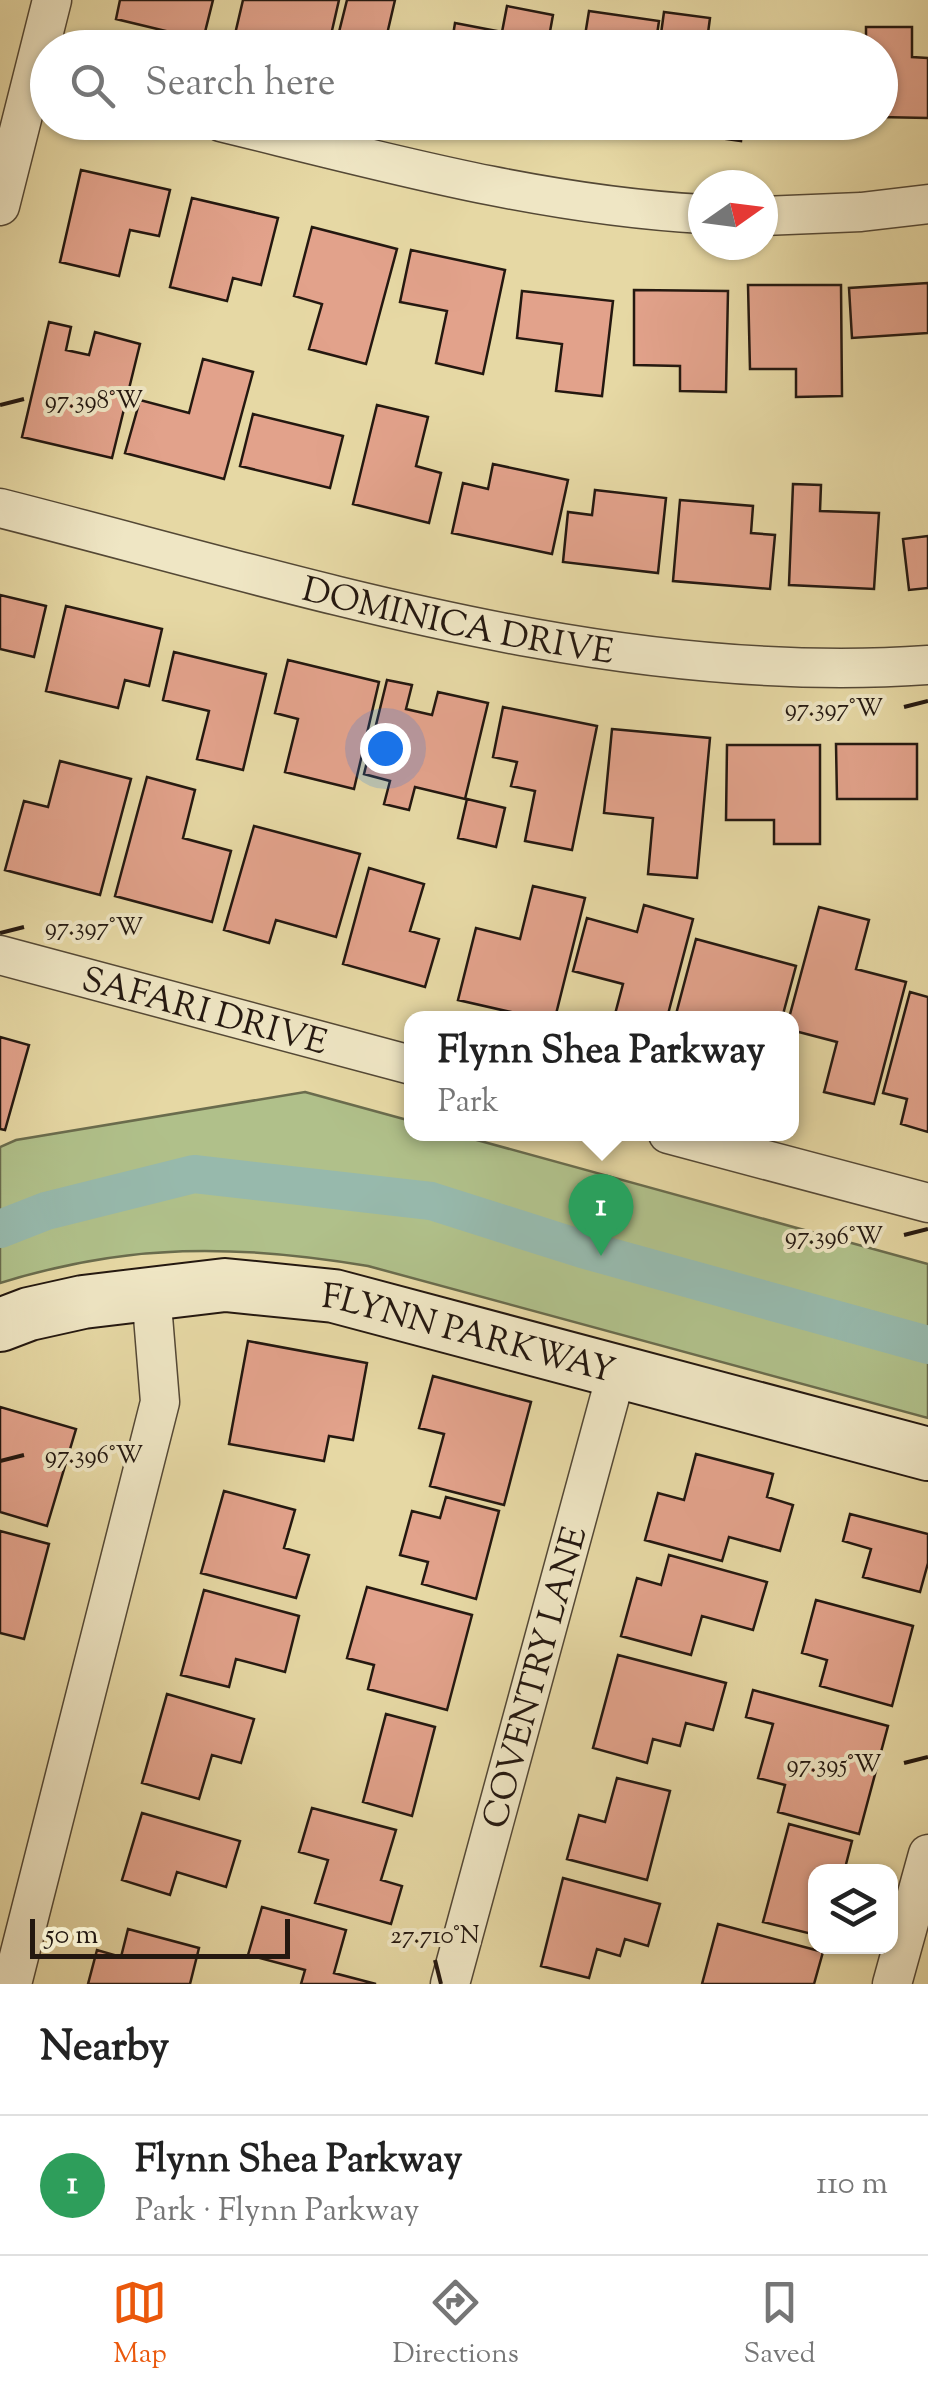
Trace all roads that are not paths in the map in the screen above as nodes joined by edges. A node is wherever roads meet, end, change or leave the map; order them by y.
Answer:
1 (52, 0) edge
2 (47, 30) edge
3 (30, 111) edge
4 (294, 140) edge
5 (928, 204) edge
6 (0, 206) edge
7 (688, 213) edge
8 (778, 215) edge
9 (0, 508) edge
10 (928, 665) edge
11 (0, 955) edge
12 (404, 1063) edge
13 (694, 1141) edge
14 (928, 1203) edge
15 (151, 1292) junction
16 (0, 1325) edge
17 (617, 1370) junction
18 (928, 1454) edge
19 (928, 1854) edge
20 (12, 1984) edge
21 (450, 1984) edge
22 (892, 1984) edge

1 - 2 street
3 - 6 street
4 - 7 street
5 - 8 street
9 - 10 street, DOMINICA DRIVE
11 - 12 street, SAFARI DRIVE
13 - 14 street
15 - 16 street, FLYNN PARKWAY
15 - 17 street, FLYNN PARKWAY
15 - 20 street
17 - 18 street, FLYNN PARKWAY
17 - 21 street, COVENTRY LANE
19 - 22 street

